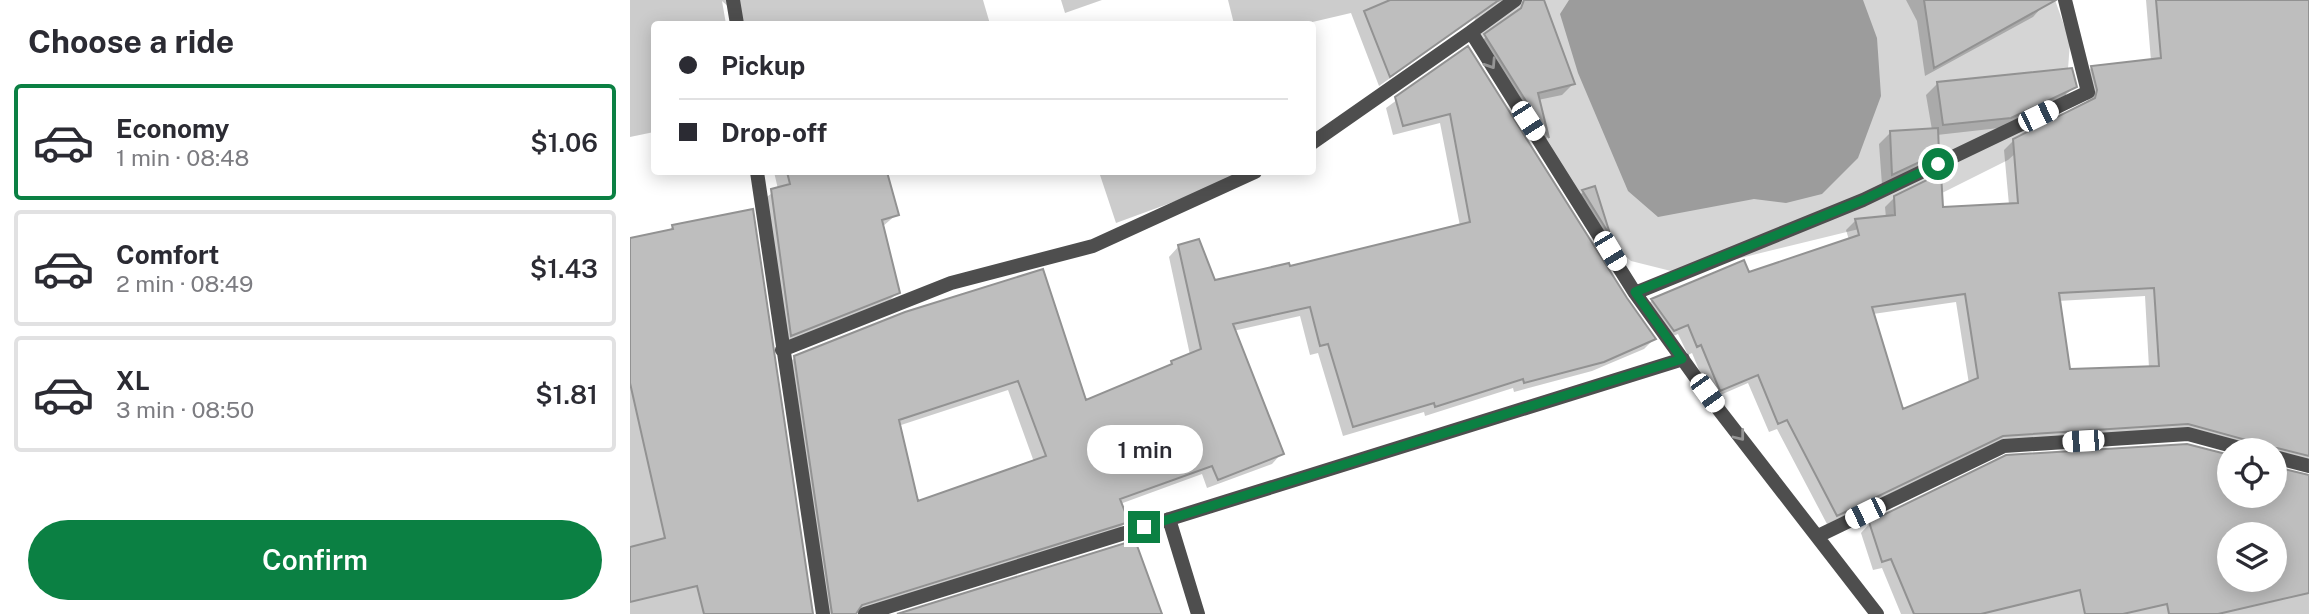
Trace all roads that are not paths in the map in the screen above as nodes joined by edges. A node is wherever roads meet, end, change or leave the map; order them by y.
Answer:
1 (733, 0) edge
2 (1515, 0) edge
3 (2065, 0) edge
4 (736, 21) edge
5 (1471, 32) junction
6 (1316, 140) edge
7 (757, 175) edge
8 (1248, 175) edge
9 (1635, 292) junction
10 (782, 350) junction
11 (1682, 359) junction
12 (2217, 442) edge
13 (2287, 460) edge
14 (2309, 466) edge
15 (1169, 519) junction
16 (1818, 536) junction
17 (823, 614) edge
18 (865, 614) edge
19 (1198, 614) edge
20 (1877, 614) edge

1 - 4 street
2 - 5 street
3 - 9 street
5 - 6 street
5 -> 9 street
7 - 10 street
8 - 10 street
9 - 11 street
10 - 17 street
11 - 15 street
11 -> 16 street
12 - 16 street
13 - 14 street
15 - 18 street
15 - 19 street
16 - 20 street

